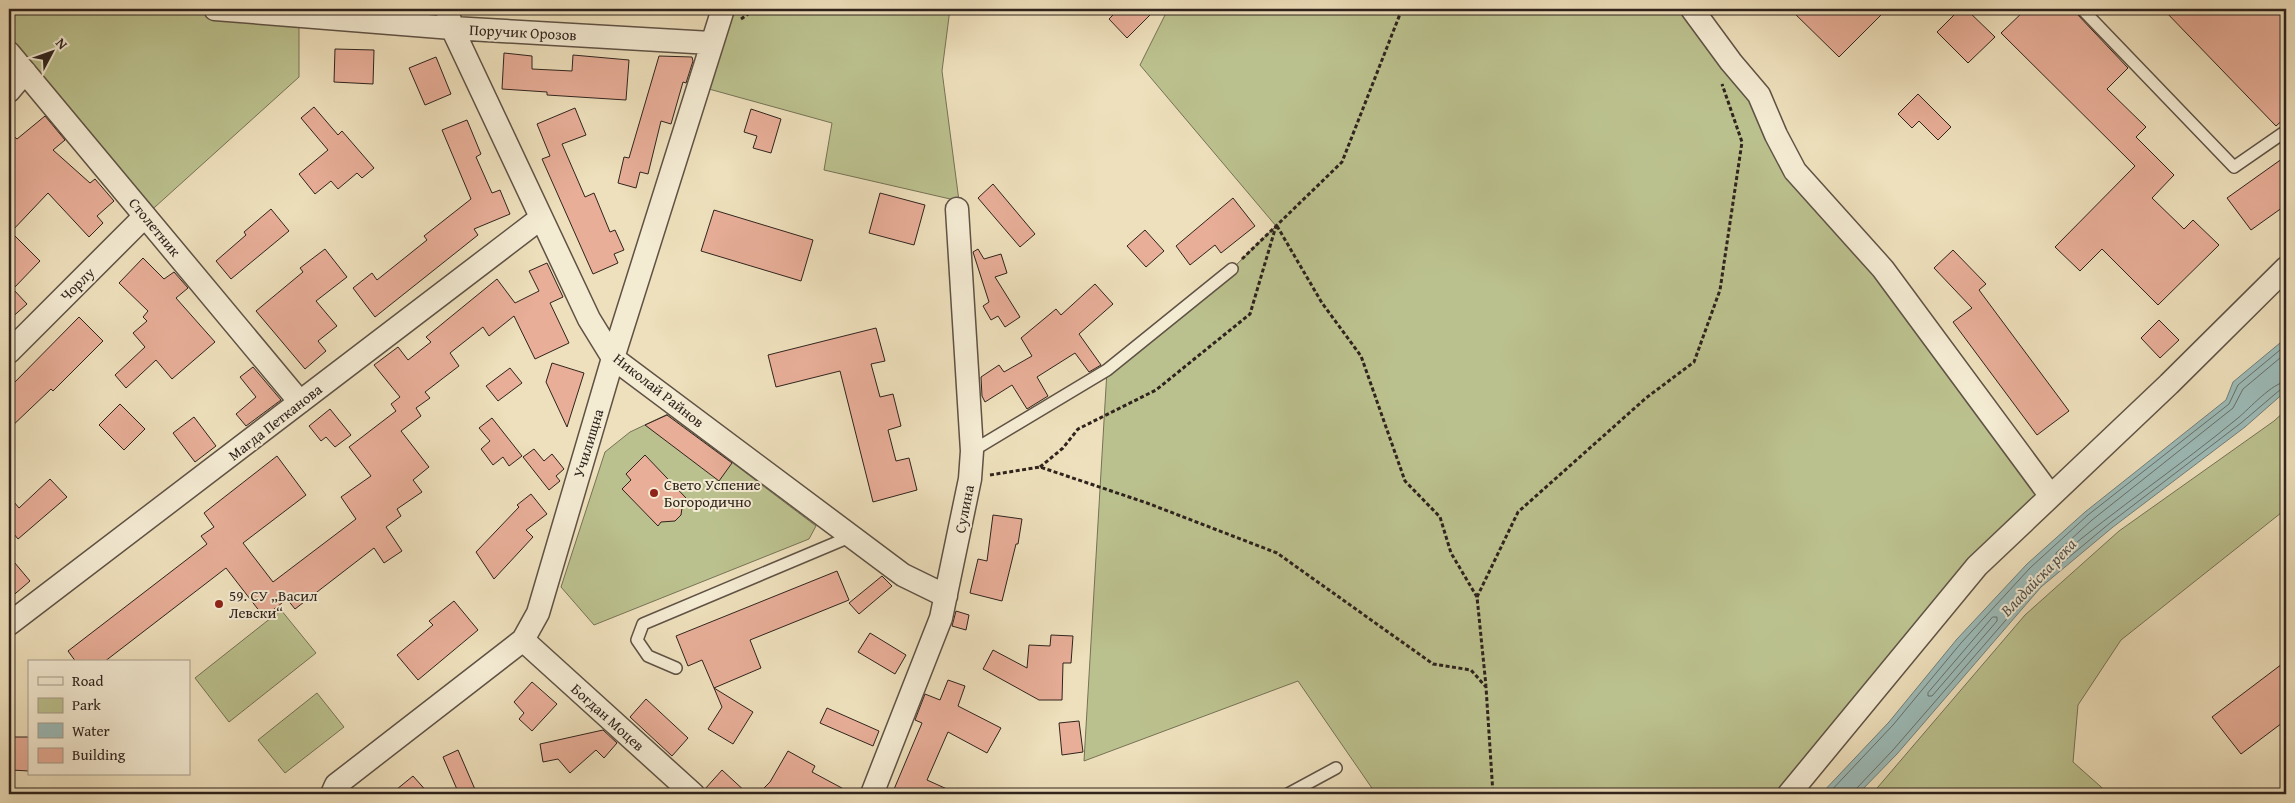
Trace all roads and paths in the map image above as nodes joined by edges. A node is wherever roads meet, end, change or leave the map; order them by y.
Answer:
1 (216, 9) edge
2 (723, 9) edge
3 (1402, 9) edge
4 (1692, 9) edge
5 (2082, 9) edge
6 (449, 18) edge
7 (711, 43) junction
8 (9, 53) edge
9 (25, 72) junction
10 (1720, 77) dead end
11 (9, 91) edge
12 (2286, 131) edge
13 (957, 209) dead end
14 (145, 216) junction
15 (540, 218) junction
16 (1276, 226) junction
17 (2286, 268) edge
18 (1232, 269) joint
19 (9, 352) edge
20 (613, 358) junction
21 (300, 402) junction
22 (972, 451) junction
23 (1040, 467) junction
24 (970, 479) junction
25 (2050, 495) junction
26 (852, 536) junction
27 (946, 596) junction
28 (1477, 597) junction
29 (9, 624) edge
30 (523, 640) junction
31 (676, 668) dead end
32 (1486, 687) junction
33 (1336, 768) dead end
34 (332, 794) edge
35 (693, 794) edge
36 (872, 794) edge
37 (1288, 794) edge
38 (1493, 794) edge
39 (1789, 794) edge

1 - 6 street, Поручик Орозов
2 - 7 street, Училищна
3 - 16 path
4 - 25 street
5 - 12 lane
6 - 7 street, Поручик Орозов
6 - 15 street, Николай Райнов
7 - 20 street, Училищна
8 - 9 street, Столетник
9 - 11 street
9 - 14 street, Столетник
10 - 28 path
13 - 22 street, Сулина
14 - 19 street, Чорлу
14 - 21 street, Столетник
15 - 20 street, Николай Райнов
15 - 21 street, Магда Петканова
16 - 18 path
16 - 23 path
16 - 28 path
17 - 25 street
18 - 22 lane
20 - 26 street, Николай Райнов
20 - 30 street, Училищна
21 - 29 street, Магда Петканова
22 - 24 street, Сулина
23 - 24 path
23 - 32 path
24 - 27 street, Сулина
25 - 39 street
26 - 27 street, Николай Райнов
26 - 31 lane
27 - 36 street, Сулина
28 - 32 path
30 - 34 street, Училищна
30 - 35 street, Богдан Моцев
32 - 38 path
33 - 37 lane

